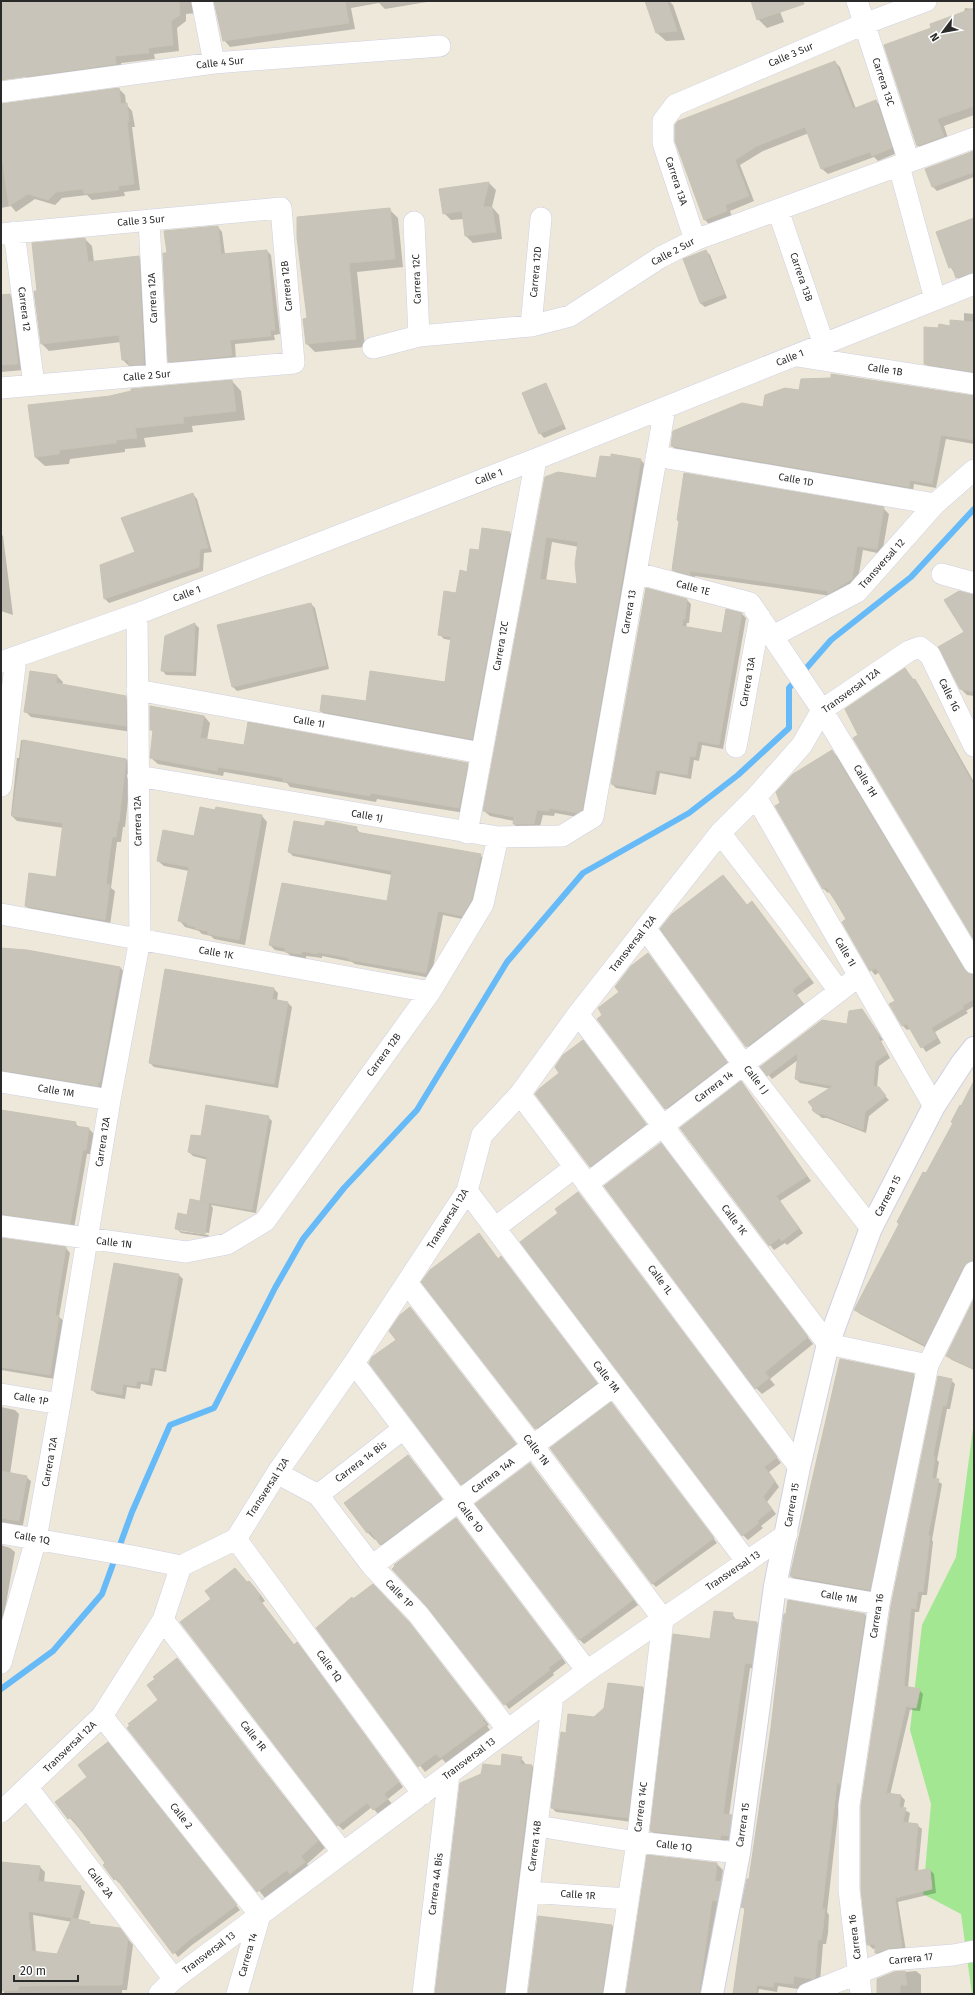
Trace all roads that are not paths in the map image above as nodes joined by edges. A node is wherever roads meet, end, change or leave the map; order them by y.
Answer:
1 (202, 1) edge
2 (857, 1) edge
3 (926, 1) edge
4 (864, 24) junction
5 (440, 46) dead end
6 (214, 63) junction
7 (1, 92) edge
8 (663, 121) joint
9 (974, 138) edge
10 (904, 164) junction
11 (281, 208) joint
12 (778, 210) junction
13 (541, 218) dead end
14 (149, 220) junction
15 (414, 222) dead end
16 (8, 233) edge
17 (695, 240) junction
18 (974, 284) edge
19 (935, 299) junction
20 (531, 326) junction
21 (419, 336) junction
22 (824, 345) junction
23 (373, 348) dead end
24 (796, 356) junction
25 (294, 363) joint
26 (157, 375) junction
27 (974, 384) edge
28 (34, 385) junction
29 (1, 388) edge
30 (665, 408) junction
31 (656, 456) junction
32 (536, 459) junction
33 (974, 470) edge
34 (935, 504) junction
35 (636, 573) junction
36 (942, 574) dead end
37 (974, 583) edge
38 (755, 610) junction
39 (137, 614) junction
40 (775, 640) junction
41 (920, 648) joint
42 (8, 659) edge
43 (137, 690) junction
44 (820, 705) junction
45 (973, 743) edge
46 (736, 747) dead end
47 (482, 753) junction
48 (138, 776) junction
49 (1, 786) edge
50 (756, 797) junction
51 (593, 817) joint
52 (467, 833) junction
53 (720, 833) junction
54 (498, 837) junction
55 (1, 914) edge
56 (645, 928) junction
57 (140, 939) junction
58 (974, 963) edge
59 (859, 976) junction
60 (839, 991) junction
61 (430, 992) junction
62 (578, 1014) junction
63 (970, 1060) edge
64 (743, 1064) junction
65 (1, 1082) edge
66 (520, 1094) junction
67 (110, 1100) junction
68 (934, 1106) junction
69 (663, 1126) junction
70 (575, 1167) junction
71 (587, 1184) junction
72 (467, 1192) junction
73 (1, 1226) edge
74 (494, 1228) junction
75 (871, 1228) junction
76 (87, 1240) junction
77 (227, 1244) joint
78 (974, 1272) edge
79 (407, 1283) junction
80 (828, 1344) junction
81 (354, 1363) junction
82 (928, 1365) junction
83 (613, 1386) junction
84 (1, 1394) edge
85 (60, 1404) junction
86 (404, 1429) junction
87 (534, 1446) junction
88 (799, 1467) junction
89 (277, 1473) junction
90 (318, 1495) junction
91 (458, 1502) junction
92 (1, 1533) edge
93 (787, 1534) junction
94 (36, 1539) junction
95 (236, 1539) junction
96 (747, 1562) junction
97 (181, 1566) junction
98 (372, 1566) junction
99 (775, 1586) junction
100 (879, 1604) junction
101 (663, 1619) junction
102 (162, 1620) junction
103 (1, 1663) edge
104 (587, 1672) junction
105 (552, 1697) junction
106 (102, 1716) junction
107 (508, 1730) junction
108 (449, 1774) junction
109 (27, 1787) junction
110 (423, 1794) junction
111 (1, 1812) edge
112 (537, 1826) junction
113 (637, 1842) junction
114 (343, 1853) junction
115 (739, 1854) junction
116 (530, 1892) junction
117 (627, 1899) junction
118 (260, 1916) junction
119 (974, 1951) edge
120 (859, 1973) junction
121 (174, 1979) junction
122 (158, 1994) edge
123 (236, 1994) edge
124 (423, 1994) edge
125 (516, 1994) edge
126 (614, 1994) edge
127 (712, 1994) edge
128 (807, 1994) edge
129 (861, 1994) edge

1 - 6 street
2 - 4 street, Carrera 13C
3 - 4 street, Calle 3 Sur
4 - 8 street, Calle 3 Sur
4 - 10 street, Carrera 13C
5 - 6 street, Calle 4 Sur
6 - 7 street, Calle 4 Sur
8 - 17 street, Carrera 13A
9 - 10 street, Calle 2 Sur
10 - 12 street, Calle 2 Sur
10 - 19 street, Carrera 13C
11 - 14 street, Calle 3 Sur
11 - 25 street, Carrera 12B
12 - 17 street, Calle 2 Sur
12 - 22 street, Carrera 13B
13 - 20 street, Carrera 12D
14 - 16 street, Calle 3 Sur
14 - 26 street, Carrera 12A
15 - 21 street, Carrera 12C
16 - 28 street, Carrera 12
17 - 20 street, Calle 2 Sur
18 - 19 street, Calle 1
19 - 22 street, Calle 1
20 - 21 street, Calle 2 Sur
21 - 23 street, Calle 2 Sur
22 - 24 street, Calle 1
24 - 27 street, Calle 1B
24 - 30 street, Calle 1
25 - 26 street, Calle 2 Sur
26 - 28 street, Calle 2 Sur
28 - 29 street, Calle 2 Sur
30 - 31 street, Carrera 13
30 - 32 street, Calle 1
31 - 34 street, Calle 1D
31 - 35 street, Carrera 13
32 - 39 street, Calle 1
32 - 47 street, Carrera 12C
33 - 34 street, Transversal 12
34 - 40 street, Transversal 12
35 - 38 street, Calle 1E
35 - 51 street, Carrera 13
36 - 37 street
38 - 40 street, Calle 1H
38 - 46 street, Carrera 13A
39 - 42 street, Calle 1
39 - 43 street, Carrera 12A
40 - 44 street, Calle 1H
41 - 44 street, Transversal 12A
41 - 45 street, Calle 1G
42 - 49 street
43 - 47 street, Calle 1I
43 - 48 street, Carrera 12A
44 - 50 street, Transversal 12A
44 - 58 street, Calle 1H
47 - 52 street, Carrera 12C
48 - 52 street, Calle 1J
48 - 57 street, Carrera 12A
50 - 53 street, Transversal 12A
50 - 59 street, Calle 1I
51 - 54 street, Calle 1J
52 - 54 street, Calle 1J
53 - 56 street, Transversal 12A
53 - 60 street
54 - 61 street, Carrera 12B
55 - 57 street, Calle 1K
56 - 62 street, Transversal 12A
56 - 64 street, Calle I J
57 - 61 street, Calle 1K
57 - 67 street, Carrera 12A
59 - 60 street, Carrera 14
59 - 68 street, Calle 1I
60 - 64 street, Carrera 14
61 - 77 street, Carrera 12B
62 - 66 street, Transversal 12A
62 - 69 street, Calle 1K
63 - 68 main road, Carrera 15
64 - 69 street, Carrera 14
64 - 75 street, Calle I J
65 - 67 street, Calle 1M
66 - 70 street, Calle 1L
66 - 72 street, Transversal 12A
67 - 76 street, Carrera 12A
68 - 75 main road, Carrera 15
69 - 71 street, Carrera 14
69 - 80 street, Calle 1K
70 - 71 street, Calle 1L
70 - 74 street
71 - 88 street, Calle 1L
72 - 74 street, Calle 1M
72 - 79 street, Transversal 12A
73 - 76 street, Calle 1N
74 - 83 street, Calle 1M
75 - 80 main road, Carrera 15
76 - 77 street, Calle 1N
76 - 85 street, Carrera 12A
78 - 82 street, Carrera 16
79 - 81 street, Transversal 12A
79 - 87 street, Calle 1N
80 - 82 street
80 - 88 main road, Carrera 15
81 - 86 street, Calle 1O
81 - 89 street, Transversal 12A
82 - 100 street, Carrera 16
83 - 87 street, Carrera 14A
83 - 96 street, Calle 1M
84 - 85 street, Calle 1P
85 - 94 street, Carrera 12A
86 - 90 street, Carrera 14 Bis
86 - 91 street, Calle 1O
87 - 91 street, Carrera 14A
87 - 101 street, Calle 1N
88 - 93 main road, Carrera 15
89 - 90 street, Calle 1P
89 - 95 street, Transversal 12A
90 - 98 street, Calle 1P
91 - 98 street, Carrera 14A
91 - 104 street, Calle 1O
92 - 94 street, Calle 1Q
93 - 96 street, Transversal 13
93 - 99 main road, Carrera 15
94 - 97 street, Calle 1Q
94 - 103 street, Carrera 12A
95 - 97 street
95 - 110 street, Calle 1Q
96 - 101 street, Transversal 13
97 - 102 street, Transversal 12A
98 - 107 street, Calle 1P
99 - 100 street, Calle 1M
99 - 115 main road, Carrera 15
100 - 120 street, Carrera 16
101 - 104 street, Transversal 13
101 - 113 street, Carrera 14C
102 - 106 street, Transversal 12A
102 - 114 street, Calle 1R
104 - 105 street, Transversal 13
105 - 107 street, Transversal 13
105 - 112 street, Carrera 14B
106 - 109 street, Transversal 12A
106 - 118 street, Calle 2
107 - 108 street, Transversal 13
108 - 110 street, Transversal 13
108 - 124 street, Carrera 4A Bis
109 - 111 street, Transversal 12A
109 - 121 street, Calle 2A
110 - 114 street, Transversal 13
112 - 113 street, Calle 1Q
112 - 116 street, Carrera 14B
113 - 115 street, Calle 1Q
113 - 117 street, Carrera 14C
114 - 118 street, Transversal 13
115 - 127 main road, Carrera 15
116 - 117 street, Calle 1R
116 - 125 street, Carrera 14B
117 - 126 street, Carrera 14C
118 - 121 street, Transversal 13
118 - 123 street, Carrera 14
119 - 120 street, Carrera 17
120 - 128 street, Carrera 17
120 - 129 street, Carrera 16
121 - 122 street, Transversal 13

